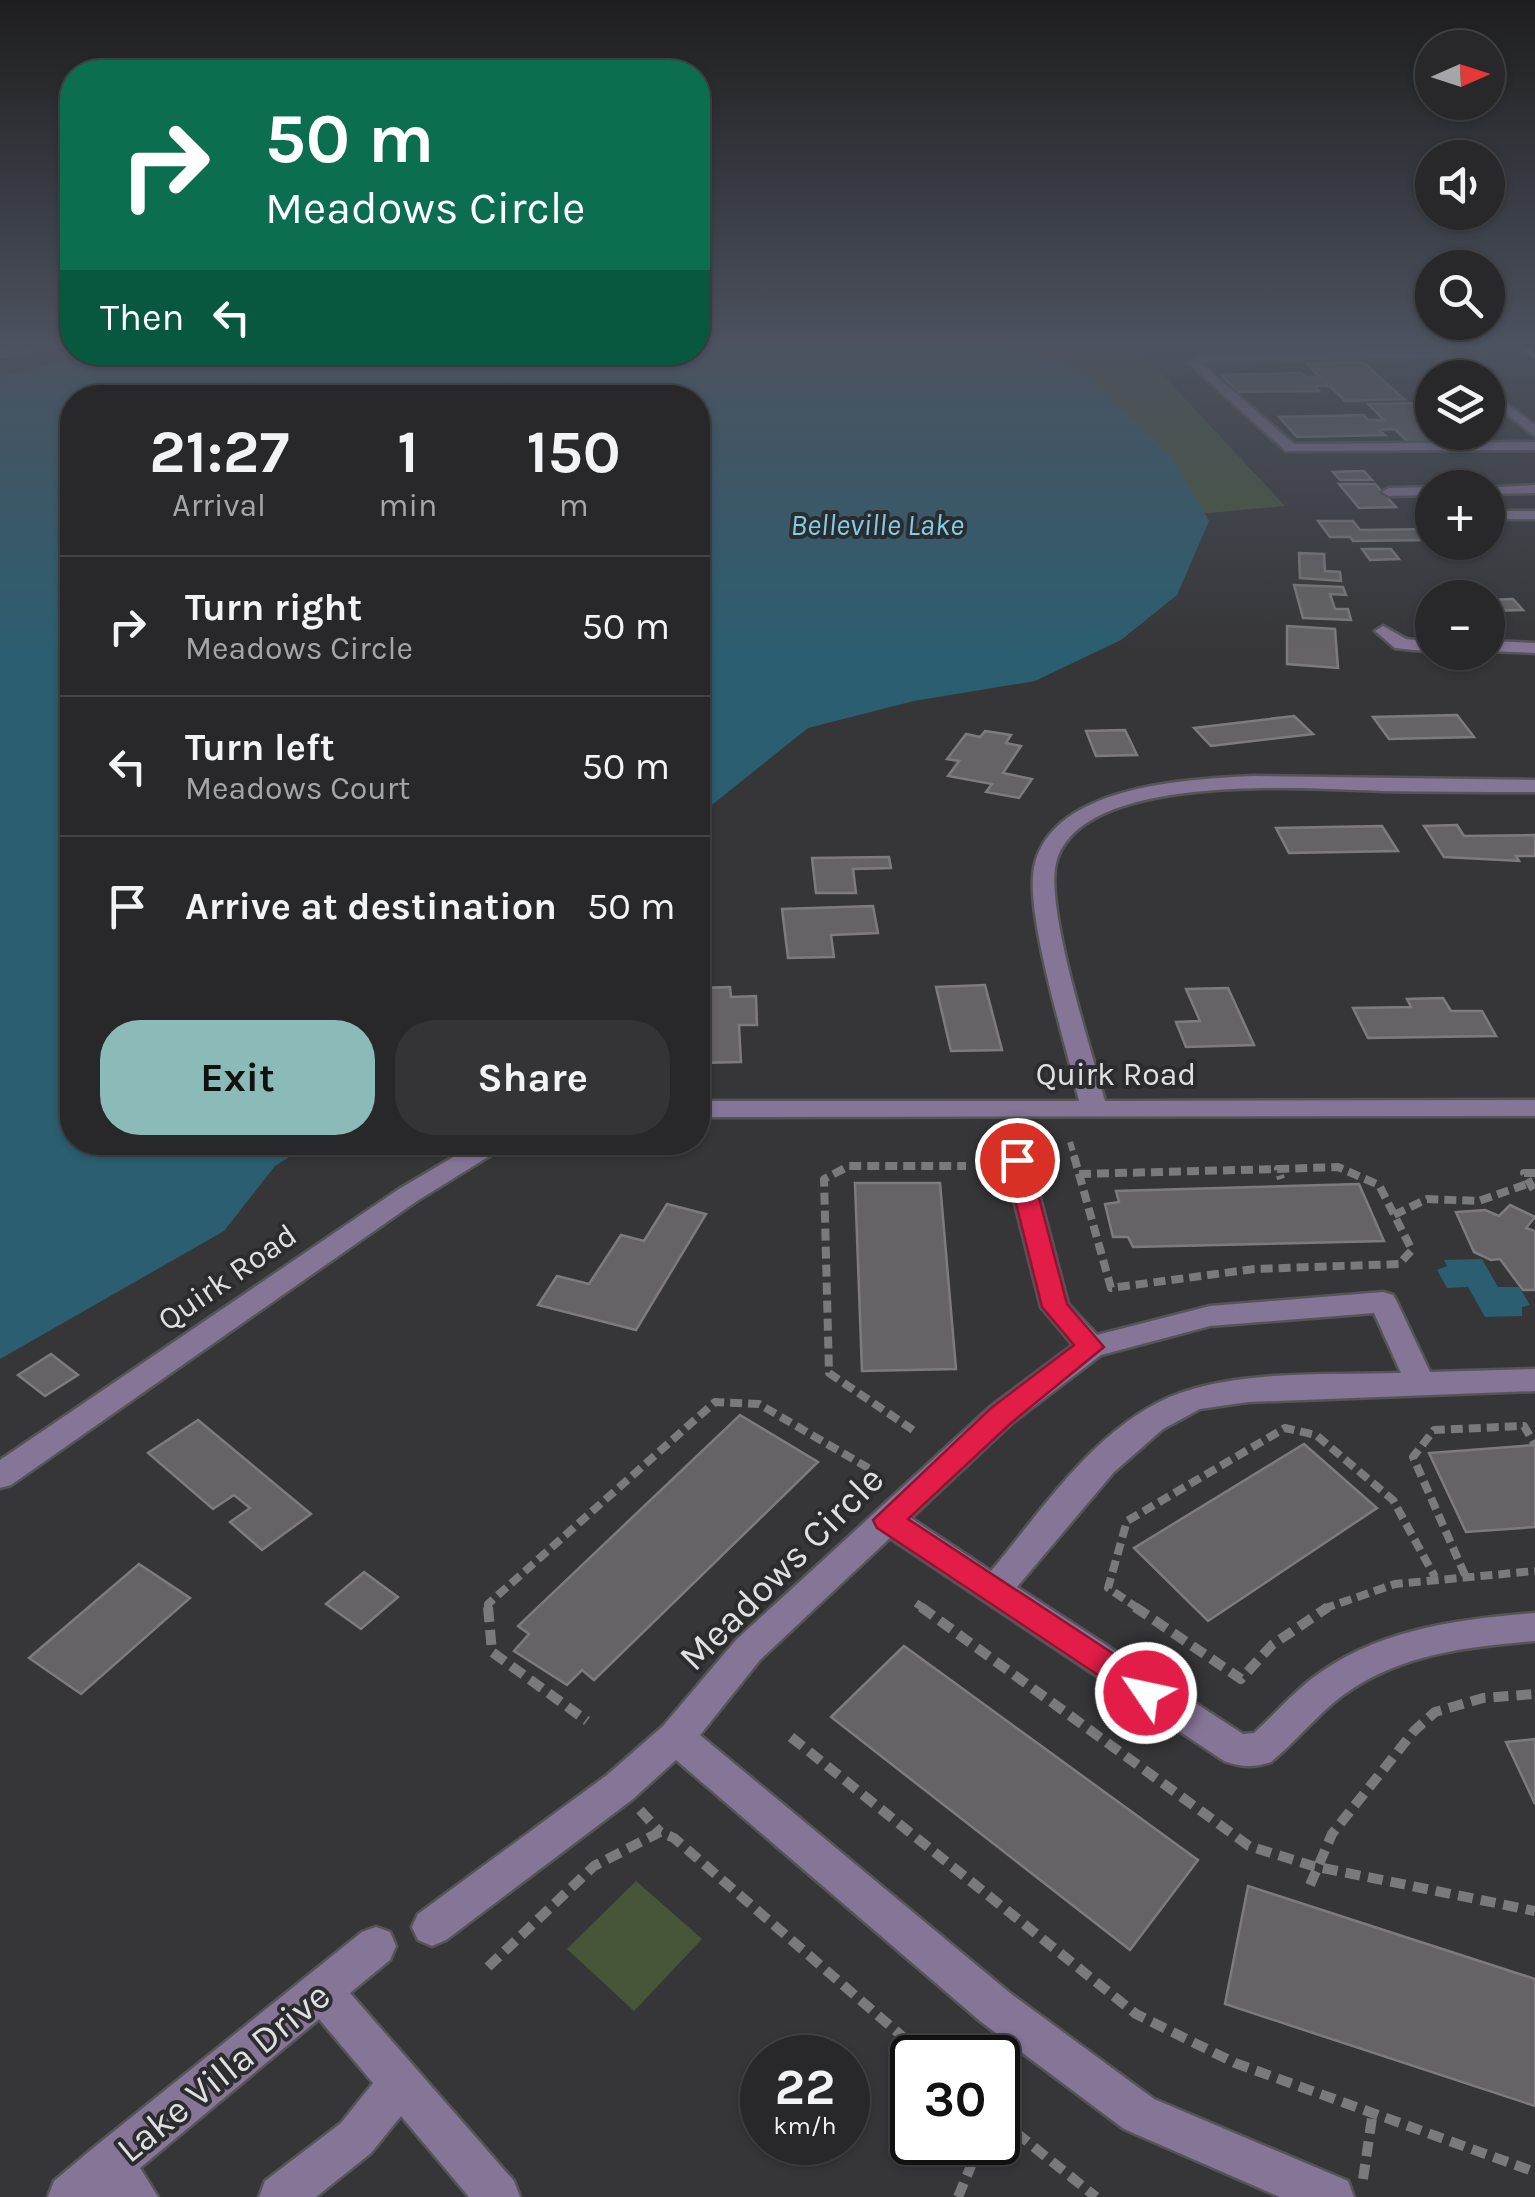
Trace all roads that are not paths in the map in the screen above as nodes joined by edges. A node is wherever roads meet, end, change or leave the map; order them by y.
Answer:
1 (1290, 448) edge
2 (1349, 448) edge
3 (1535, 458) edge
4 (1356, 460) dead end
5 (1535, 489) edge
6 (1505, 490) edge
7 (1415, 491) edge
8 (1389, 492) dead end
9 (1535, 514) edge
10 (1505, 515) edge
11 (1383, 632) dead end
12 (1415, 645) edge
13 (1505, 647) edge
14 (1535, 648) edge
15 (1535, 786) edge
16 (1535, 1108) edge
17 (710, 1109) edge
18 (1094, 1109) junction
19 (477, 1155) edge
20 (1017, 1160) dead end
21 (1091, 1347) junction
22 (1535, 1380) edge
23 (1420, 1381) junction
24 (0, 1476) edge
25 (888, 1520) junction
26 (996, 1589) junction
27 (1535, 1627) edge
28 (676, 1737) junction
29 (432, 1927) dead end
30 (376, 1946) dead end
31 (322, 1991) junction
32 (401, 2082) junction
33 (122, 2181) edge
34 (70, 2197) edge
35 (281, 2197) edge
36 (498, 2197) edge
37 (1332, 2197) edge

1 - 2 street
3 - 4 street
5 - 6 street
7 - 8 street
9 - 10 street
11 - 12 street
13 - 14 street
15 - 18 street
16 - 18 street, Quirk Road
17 - 18 street, Quirk Road
19 - 24 street, Quirk Road
20 - 21 street
21 - 23 street, Meadows Circle
21 - 25 street, Meadows Circle
22 - 23 street
23 - 26 street
25 - 26 street
25 - 28 street, Meadows Circle
26 - 27 street
28 - 29 street, Meadows Circle
28 - 37 street
30 - 31 street, Lake Villa Drive
31 - 32 street
31 - 33 street, Lake Villa Drive
32 - 35 street
32 - 36 street
33 - 34 street, Lake Villa Drive

